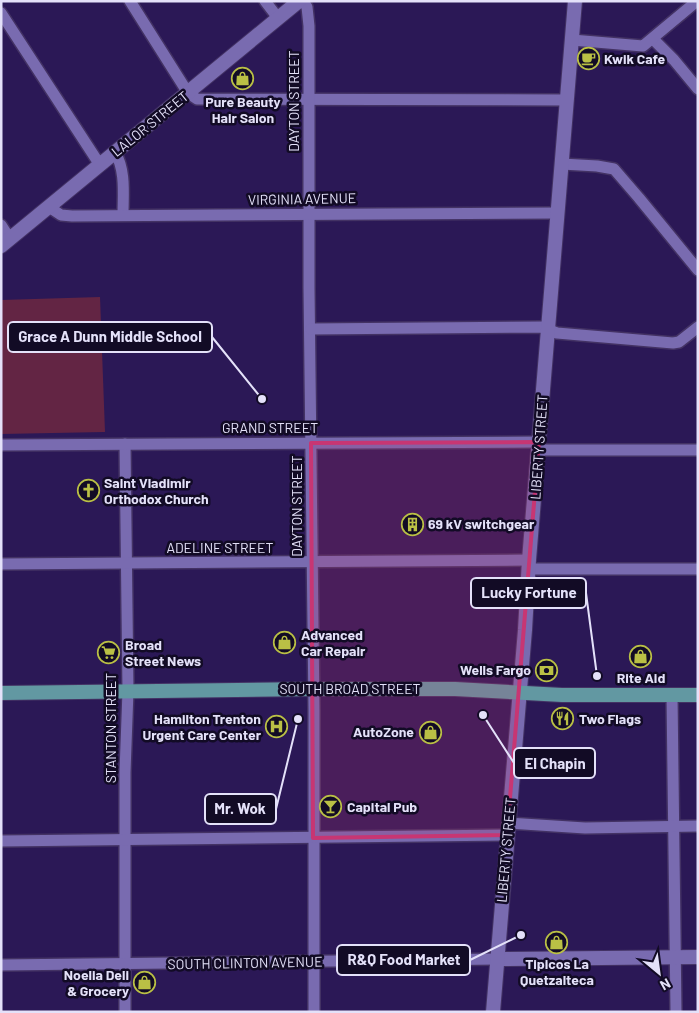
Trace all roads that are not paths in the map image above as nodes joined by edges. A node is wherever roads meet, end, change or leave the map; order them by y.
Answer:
1 (130, 1) edge
2 (265, 1) edge
3 (299, 1) edge
4 (303, 1) edge
5 (575, 1) edge
6 (698, 1) edge
7 (1, 13) edge
8 (278, 18) junction
9 (653, 39) junction
10 (572, 40) junction
11 (698, 89) edge
12 (188, 93) junction
13 (308, 100) junction
14 (567, 100) junction
15 (115, 152) junction
16 (562, 164) junction
17 (100, 165) junction
18 (49, 207) junction
19 (557, 213) junction
20 (309, 214) junction
21 (123, 216) junction
22 (1, 224) edge
23 (6, 243) edge
24 (698, 270) edge
25 (698, 327) edge
26 (311, 329) junction
27 (548, 329) junction
28 (311, 443) junction
29 (125, 444) junction
30 (1, 445) edge
31 (539, 446) junction
32 (698, 450) edge
33 (312, 562) junction
34 (1, 564) edge
35 (125, 564) junction
36 (529, 565) junction
37 (698, 570) edge
38 (314, 689) junction
39 (128, 691) junction
40 (1, 693) edge
41 (520, 693) junction
42 (672, 695) junction
43 (698, 695) edge
44 (674, 826) junction
45 (698, 826) edge
46 (508, 829) junction
47 (313, 838) junction
48 (126, 839) junction
49 (1, 841) edge
50 (675, 957) junction
51 (698, 957) edge
52 (498, 959) junction
53 (313, 962) junction
54 (126, 964) junction
55 (1, 966) edge
56 (125, 1012) edge
57 (314, 1012) edge
58 (493, 1012) edge
59 (676, 1012) edge

1 - 12 street
2 - 8 street
3 - 8 street, LALOR STREET
4 - 13 street, DAYTON STREET
5 - 10 street, LIBERTY STREET
6 - 9 street
7 - 17 street
8 - 12 street, LALOR STREET
9 - 10 street
9 - 11 street
10 - 14 street, LIBERTY STREET
12 - 13 street
12 - 15 street, LALOR STREET
13 - 14 street
13 - 20 street, DAYTON STREET
14 - 16 street, LIBERTY STREET
15 - 17 street, LALOR STREET
15 - 21 street
16 - 19 street, LIBERTY STREET
16 - 24 street
17 - 18 street, LALOR STREET
18 - 21 street, VIRGINIA AVENUE
18 - 23 street, LALOR STREET
19 - 20 street, VIRGINIA AVENUE
19 - 27 street, LIBERTY STREET
20 - 21 street, VIRGINIA AVENUE
20 - 26 street, DAYTON STREET
22 - 23 street
25 - 27 street
26 - 27 street
26 - 28 street, DAYTON STREET
27 - 31 street, LIBERTY STREET
28 - 29 street, GRAND STREET
28 - 31 street, GRAND STREET
28 - 33 street, DAYTON STREET
29 - 30 street, GRAND STREET
29 - 35 street, STANTON STREET
31 - 32 street, GRAND STREET
31 - 36 street, LIBERTY STREET
33 - 35 street, ADELINE STREET
33 - 36 street, ADELINE STREET
33 - 38 street, DAYTON STREET
34 - 35 street, ADELINE STREET
35 - 39 street, STANTON STREET
36 - 37 street, ADELINE STREET
36 - 41 street, LIBERTY STREET
38 - 39 main road, SOUTH BROAD STREET
38 - 41 main road, SOUTH BROAD STREET
38 - 47 street, DAYTON STREET
39 - 40 main road, SOUTH BROAD STREET
39 - 48 street, STANTON STREET
41 - 42 main road, SOUTH BROAD STREET
41 - 46 street, LIBERTY STREET
42 - 43 main road, SOUTH BROAD STREET
42 - 44 street
44 - 45 street
44 - 46 street
44 - 50 street
46 - 47 street
46 - 52 street, LIBERTY STREET
47 - 48 street
47 - 53 street, DAYTON STREET
48 - 49 street
48 - 54 street, STANTON STREET
50 - 51 street, SOUTH CLINTON AVENUE
50 - 52 street, SOUTH CLINTON AVENUE
50 - 59 street
52 - 53 street, SOUTH CLINTON AVENUE
52 - 58 street, LIBERTY STREET
53 - 54 street, SOUTH CLINTON AVENUE
53 - 57 street, DAYTON STREET
54 - 55 street, SOUTH CLINTON AVENUE
54 - 56 street, STANTON STREET

